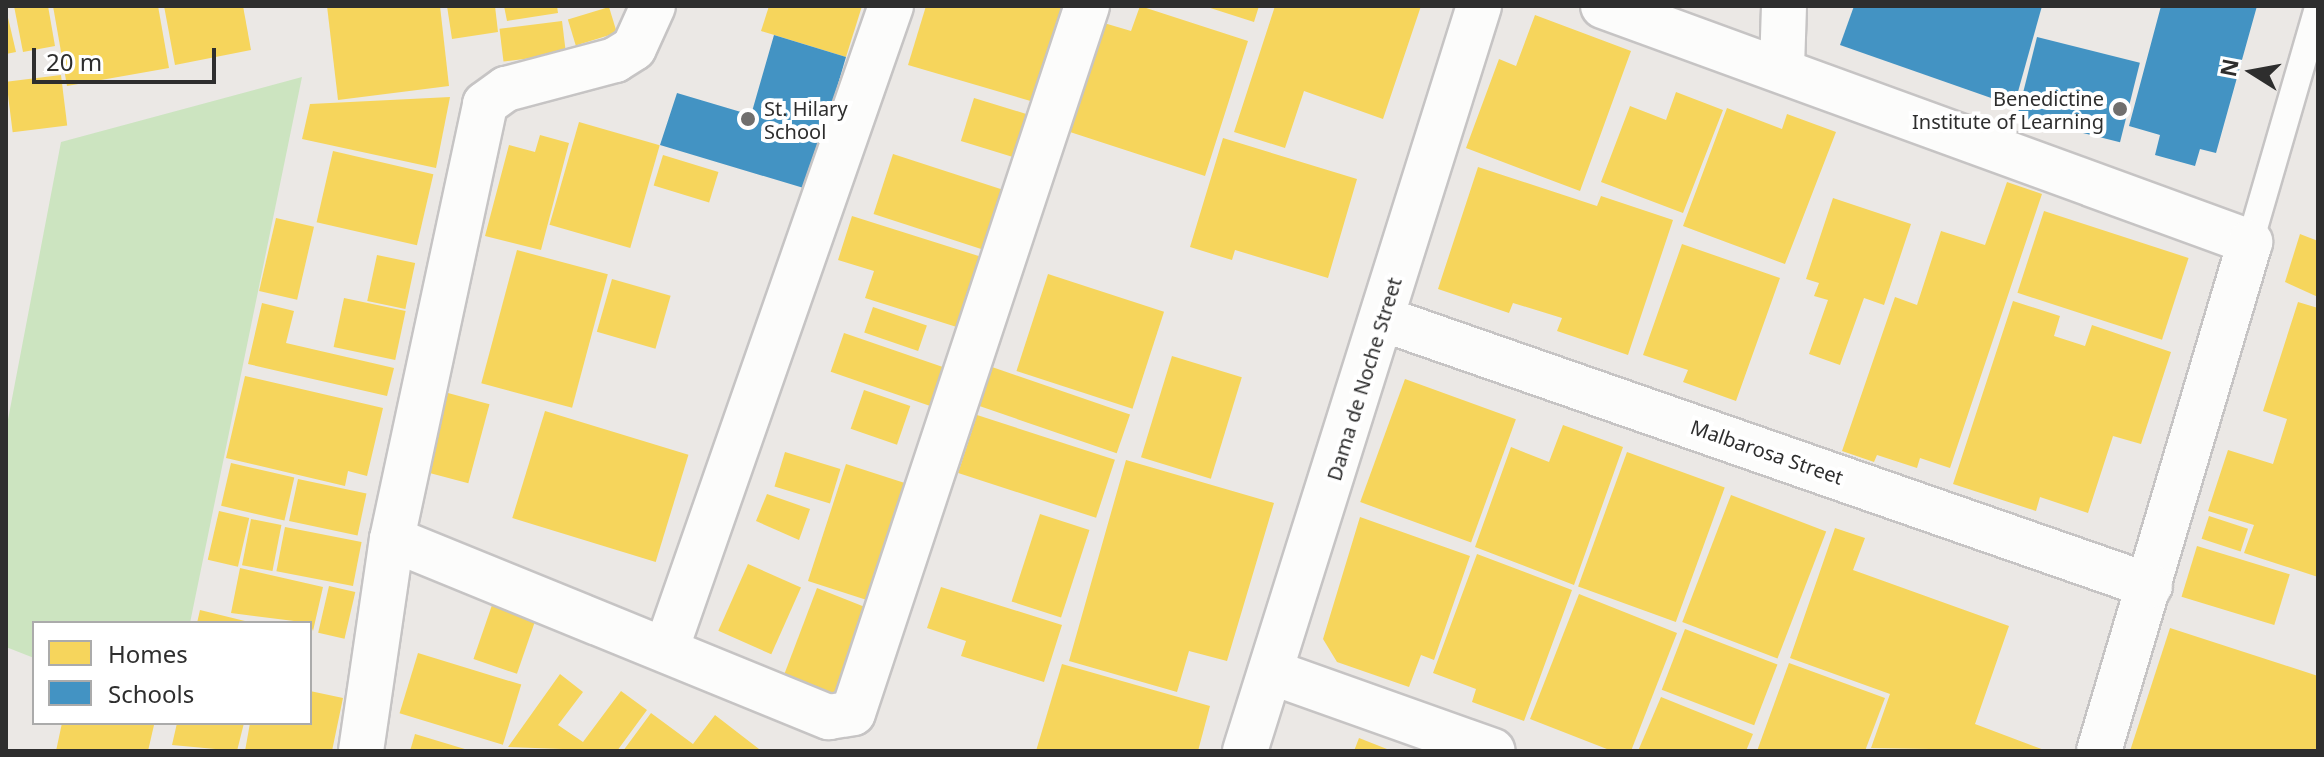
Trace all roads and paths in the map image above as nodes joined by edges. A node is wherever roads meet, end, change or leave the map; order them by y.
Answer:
1 (653, 6) edge
2 (891, 6) edge
3 (1087, 6) edge
4 (1479, 6) edge
5 (1603, 6) edge
6 (1784, 6) edge
7 (2318, 8) edge
8 (1782, 67) junction
9 (2250, 242) junction
10 (1383, 319) junction
11 (392, 539) junction
12 (2150, 586) junction
13 (667, 647) junction
14 (1274, 673) junction
15 (361, 751) edge
16 (1245, 751) edge
17 (1493, 751) edge
18 (2099, 751) edge

1 - 11 street
2 - 13 street
3 - 13 street
4 - 10 street, Dama de Noche Street
5 - 8 street
6 - 8 street
7 - 9 lane
8 - 9 street
9 - 12 street
10 - 12 street, Malbarosa Street
10 - 14 street, Dama de Noche Street
11 - 13 street
11 - 15 street
12 - 18 street
14 - 16 street, Dama de Noche Street
14 - 17 street

